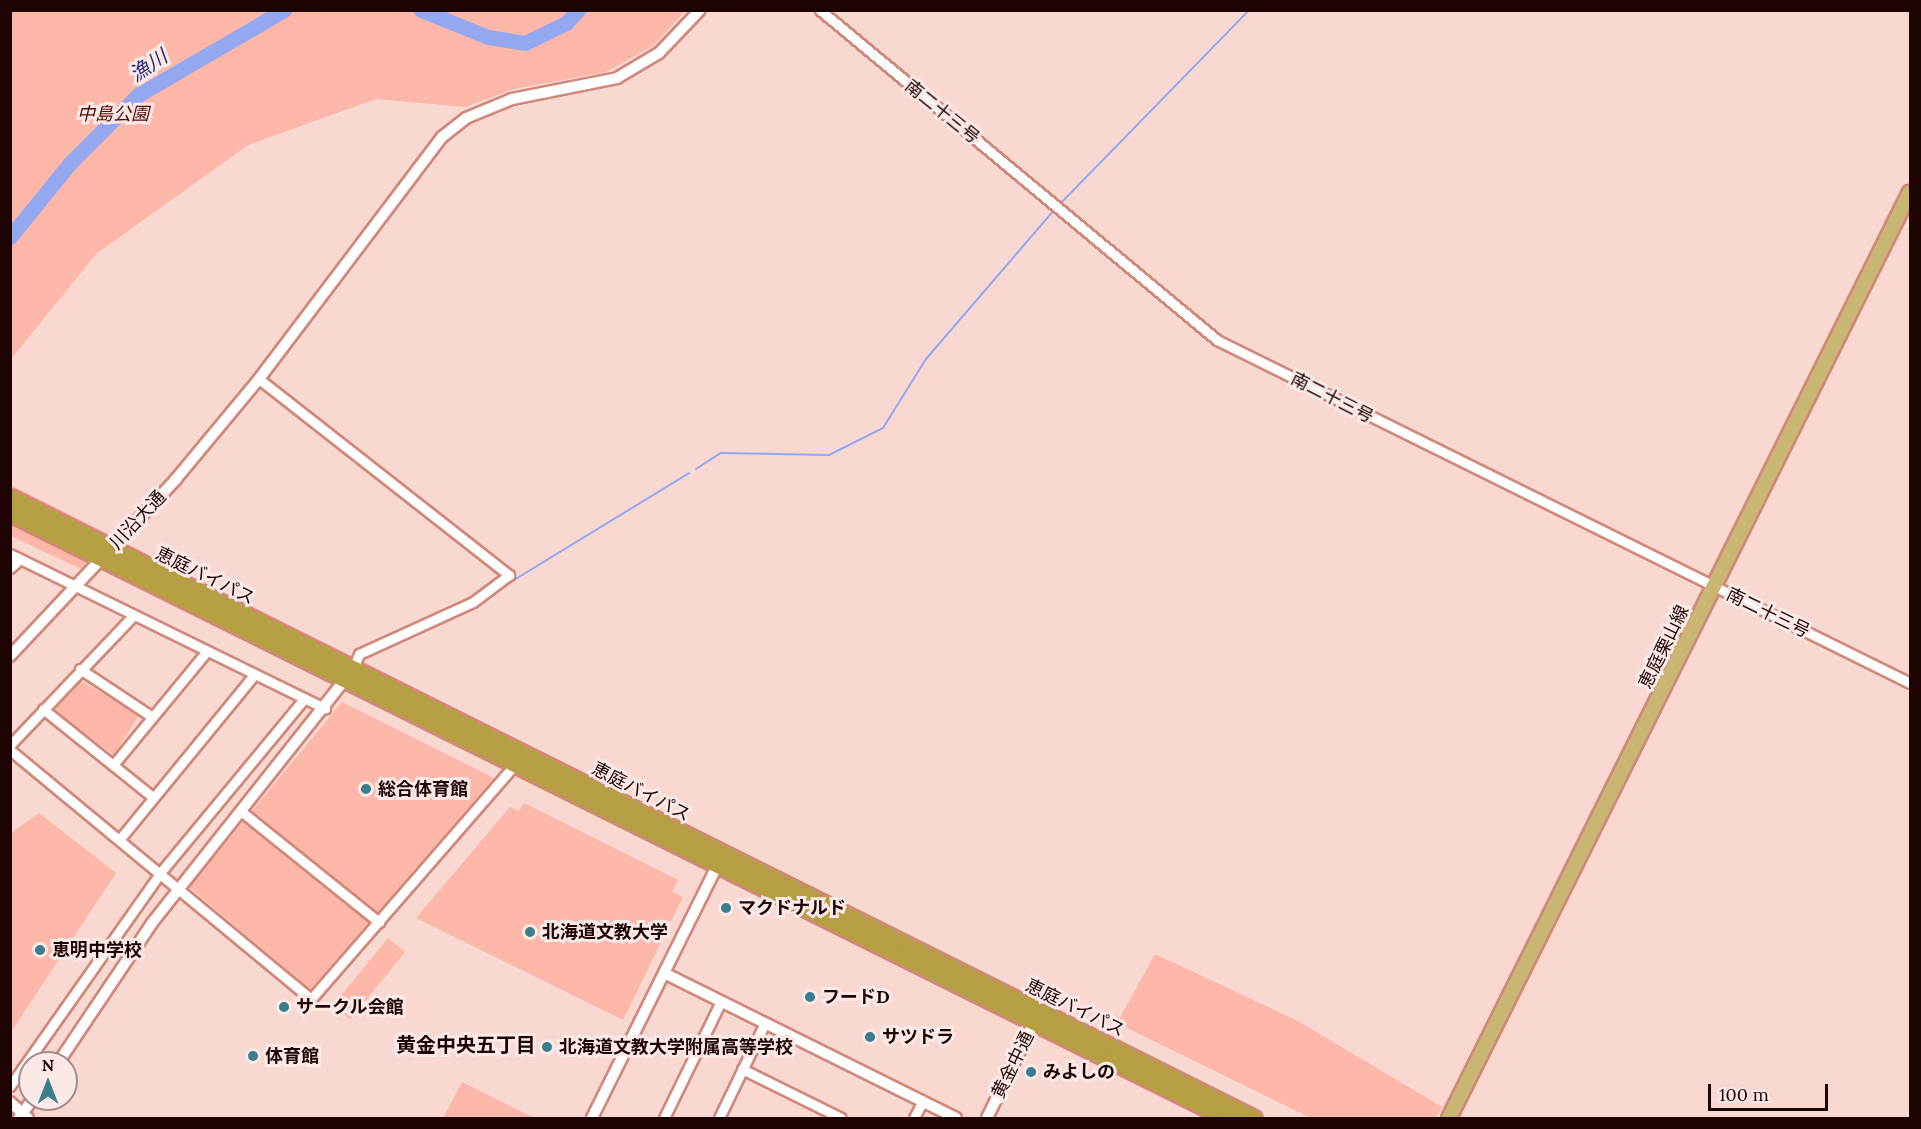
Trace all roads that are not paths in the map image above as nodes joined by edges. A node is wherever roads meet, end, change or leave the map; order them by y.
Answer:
1 (700, 10) edge
2 (820, 10) edge
3 (1911, 192) edge
4 (259, 379) junction
5 (10, 497) edge
6 (10, 513) edge
7 (105, 555) junction
8 (15, 556) edge
9 (10, 568) edge
10 (1714, 586) junction
11 (76, 588) junction
12 (133, 616) junction
13 (206, 652) junction
14 (10, 656) edge
15 (80, 669) junction
16 (254, 676) junction
17 (349, 676) junction
18 (1911, 683) edge
19 (303, 700) junction
20 (325, 708) junction
21 (44, 709) junction
22 (151, 716) junction
23 (10, 745) edge
24 (10, 750) edge
25 (515, 764) junction
26 (113, 765) junction
27 (153, 797) junction
28 (242, 812) junction
29 (119, 840) junction
30 (720, 860) junction
31 (160, 873) junction
32 (180, 889) junction
33 (379, 922) junction
34 (664, 973) junction
35 (721, 1001) junction
36 (1036, 1017) junction
37 (765, 1023) junction
38 (66, 1051) edge
39 (742, 1069) junction
40 (10, 1086) edge
41 (10, 1102) edge
42 (922, 1102) junction
43 (23, 1117) edge
44 (597, 1117) edge
45 (721, 1118) edge
46 (664, 1119) edge
47 (841, 1119) edge
48 (914, 1119) edge
49 (956, 1119) edge
50 (987, 1119) edge
51 (1226, 1119) edge
52 (1254, 1119) edge
53 (1449, 1119) edge

1 - 4 street, 川沿大通
2 - 10 street, 南二十三号
3 - 10 main road, 恵庭栗山線
4 - 7 street, 川沿大通
4 - 17 street
5 - 7 highway, 恵庭バイパス
6 - 7 highway, 恵庭バイパス
7 - 11 street, 川沿大通
7 - 17 highway, 恵庭バイパス
8 - 9 street
8 - 11 street
10 - 18 street, 南二十三号
10 - 53 main road, 恵庭栗山線
11 - 12 street
11 - 14 street, 川沿大通
12 - 13 street
12 - 15 street
13 - 16 street
13 - 22 street
15 - 21 street
15 - 22 street
16 - 19 street
16 - 27 street
17 - 20 street
17 - 25 highway, 恵庭バイパス
17 - 30 highway, 恵庭バイパス
19 - 20 street
19 - 31 street
20 - 28 street
21 - 23 street
21 - 26 street
22 - 26 street
24 - 29 street
25 - 30 highway, 恵庭バイパス
25 - 33 street
26 - 27 street
27 - 29 street
28 - 32 street
28 - 33 street
29 - 31 street
30 - 34 street
30 - 36 highway, 恵庭バイパス
31 - 32 street
31 - 40 street
32 - 33 street
32 - 38 street
34 - 35 street
34 - 44 street
35 - 37 street
35 - 46 street
36 - 50 street, 黄金中通
36 - 51 highway, 恵庭バイパス
36 - 52 highway, 恵庭バイパス
37 - 39 street
37 - 42 street
39 - 45 street
39 - 47 street
41 - 43 street
42 - 48 street
42 - 49 street

